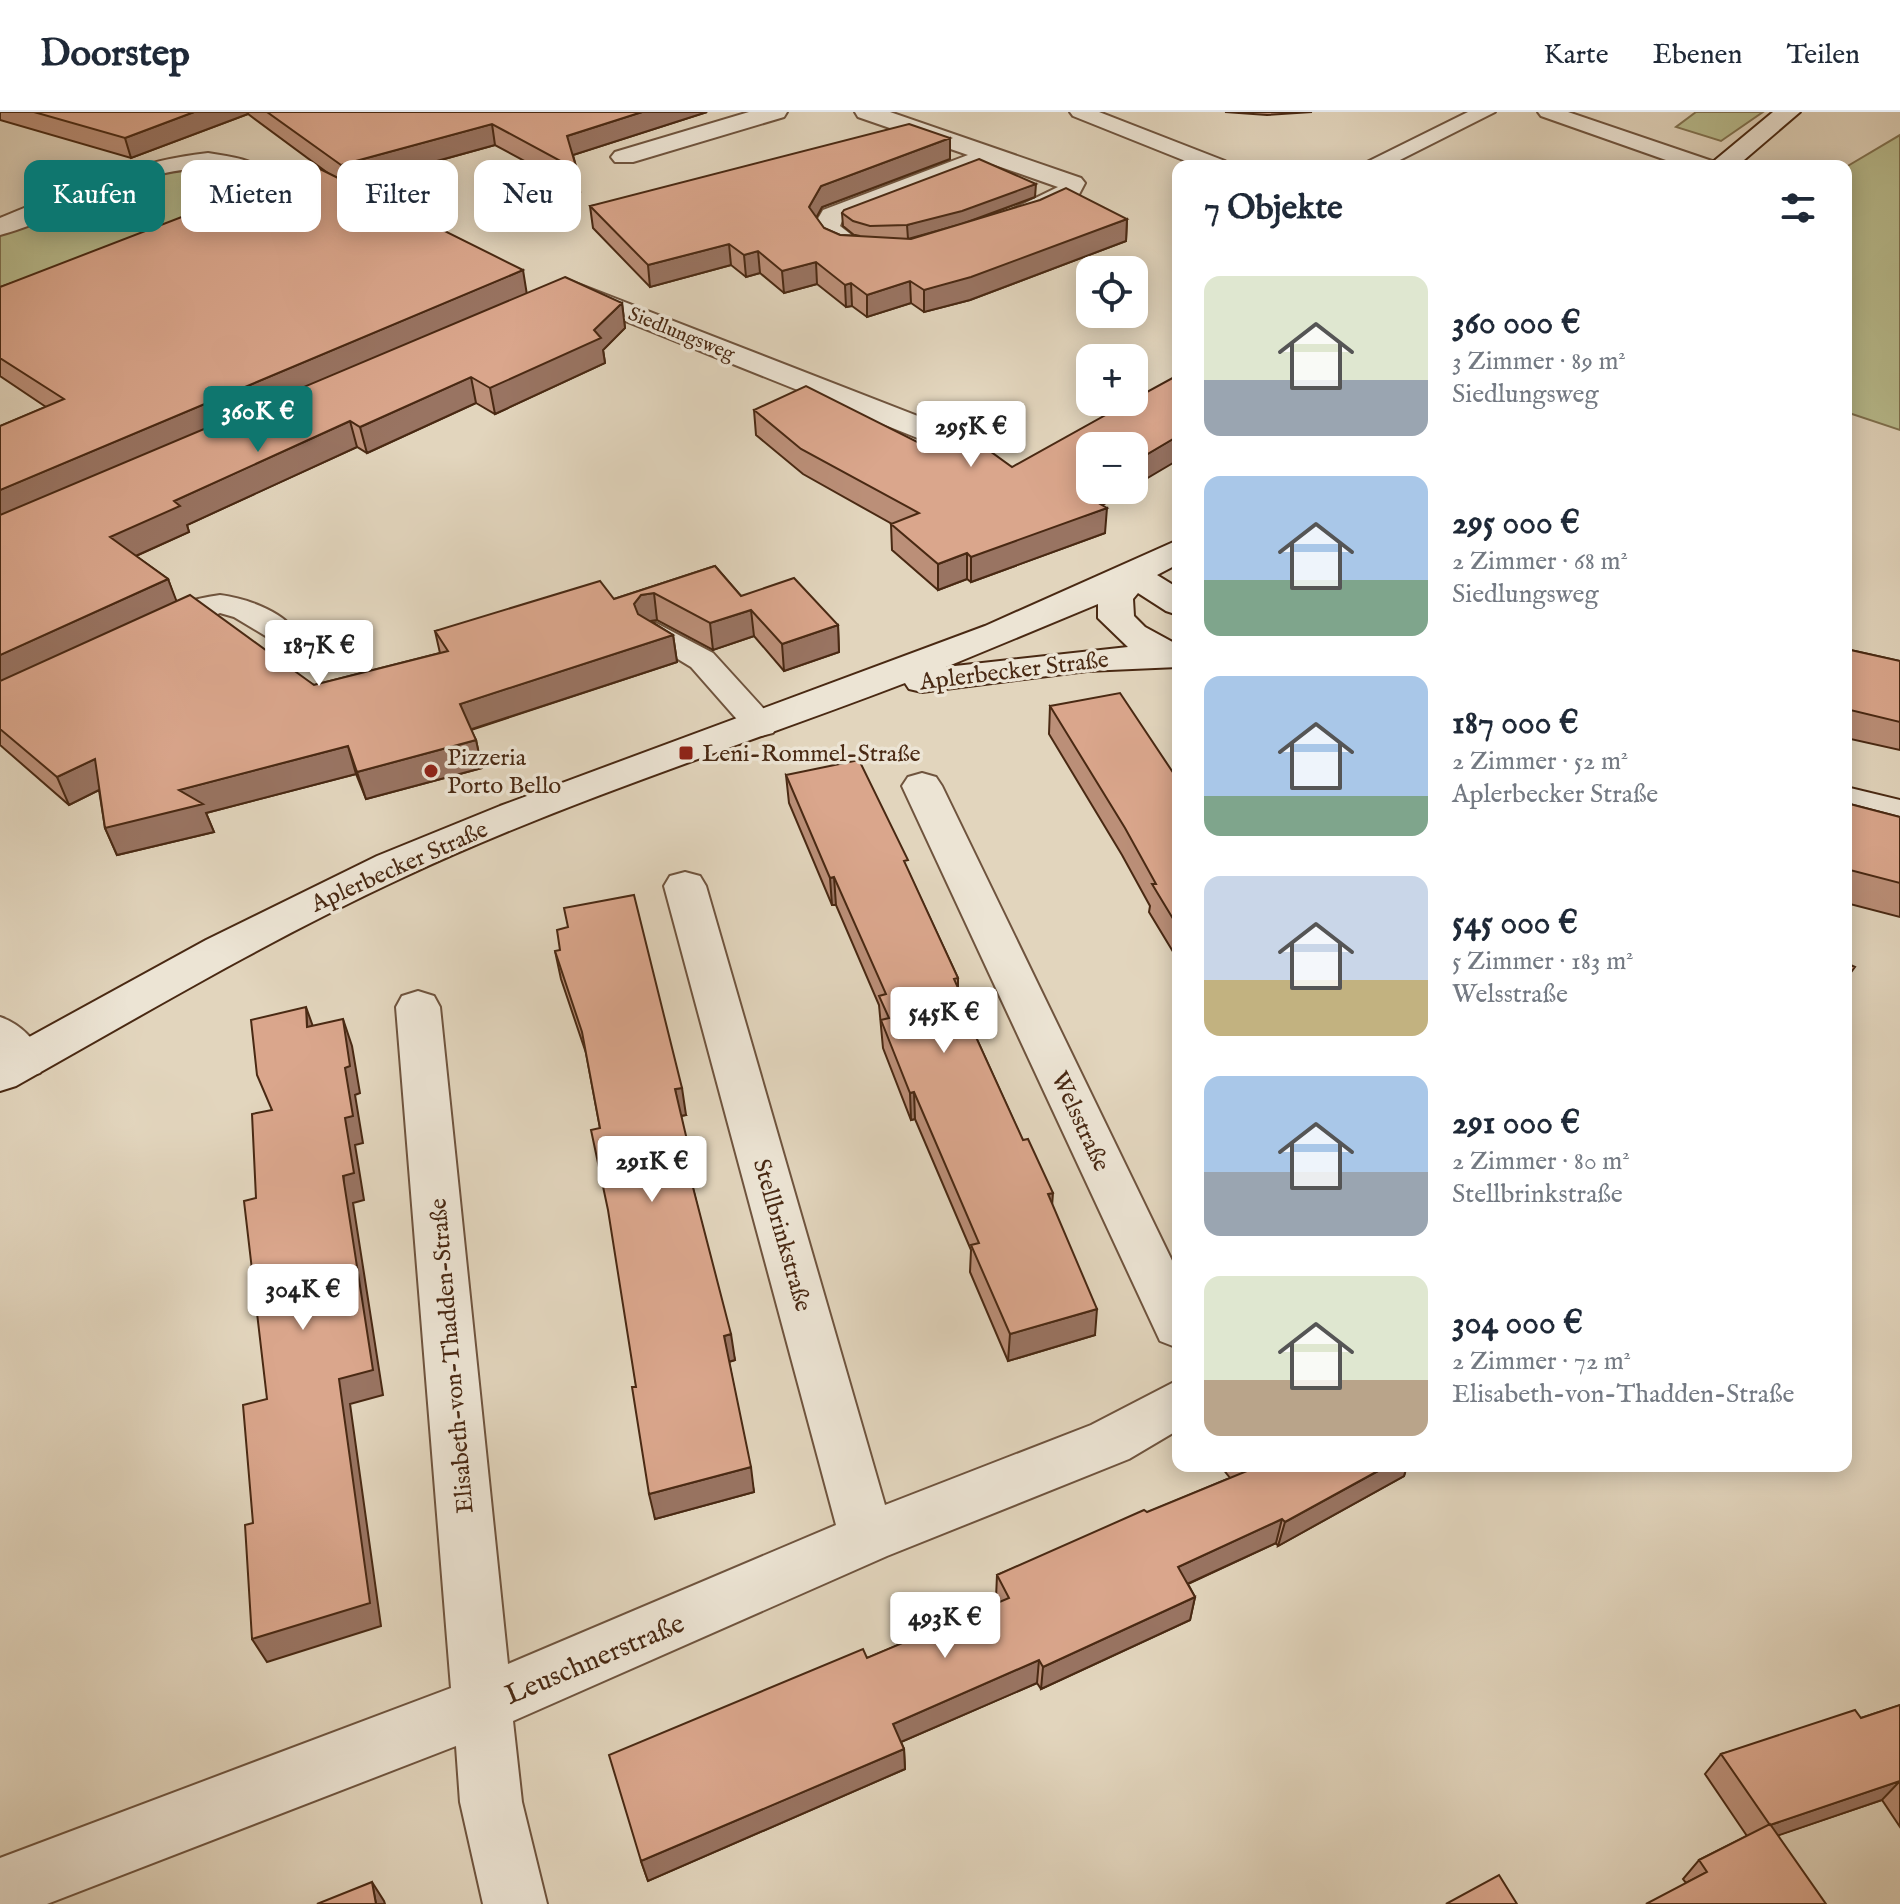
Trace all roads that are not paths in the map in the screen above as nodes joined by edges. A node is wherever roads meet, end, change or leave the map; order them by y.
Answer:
1 (775, 112) edge
2 (867, 112) edge
3 (1080, 112) edge
4 (1485, 112) edge
5 (1548, 112) edge
6 (1788, 112) edge
7 (992, 155) junction
8 (624, 157) dead end
9 (1202, 160) edge
10 (1383, 160) edge
11 (1687, 160) edge
12 (1728, 160) edge
13 (181, 161) edge
14 (999, 223) edge
15 (0, 227) edge
16 (910, 250) edge
17 (540, 300) edge
18 (971, 448) edge
19 (1172, 553) edge
20 (1134, 575) junction
21 (1172, 600) edge
22 (280, 631) dead end
23 (656, 632) edge
24 (137, 638) edge
25 (1171, 655) edge
26 (864, 688) junction
27 (761, 726) junction
28 (922, 786) dead end
29 (1852, 801) edge
30 (1900, 813) edge
31 (685, 886) dead end
32 (418, 1007) dead end
33 (8, 1056) edge
34 (1172, 1313) edge
35 (1172, 1406) edge
36 (867, 1538) junction
37 (484, 1705) junction
38 (0, 1890) edge
39 (515, 1904) edge

1 - 8 street
2 - 7 street
3 - 9 lane
4 - 10 lane
5 - 11 lane
6 - 12 street
7 - 14 street
7 - 16 street
13 - 15 street
17 - 18 street, Siedlungsweg
19 - 20 street
20 - 21 street
20 - 25 street, Aplerbecker Straße
20 - 26 street, Aplerbecker Straße
22 - 24 lane
23 - 27 lane
25 - 26 street, Aplerbecker Straße
26 - 27 street, Aplerbecker Straße
27 - 33 street, Aplerbecker Straße
28 - 34 street, Welsstraße
29 - 30 street
31 - 36 street, Stellbrinkstraße
32 - 37 street, Elisabeth-von-Thadden-Straße
35 - 36 street, Leuschnerstraße
36 - 37 street, Leuschnerstraße
37 - 38 street, Leuschnerstraße
37 - 39 street, Elisabeth-von-Thadden-Straße

